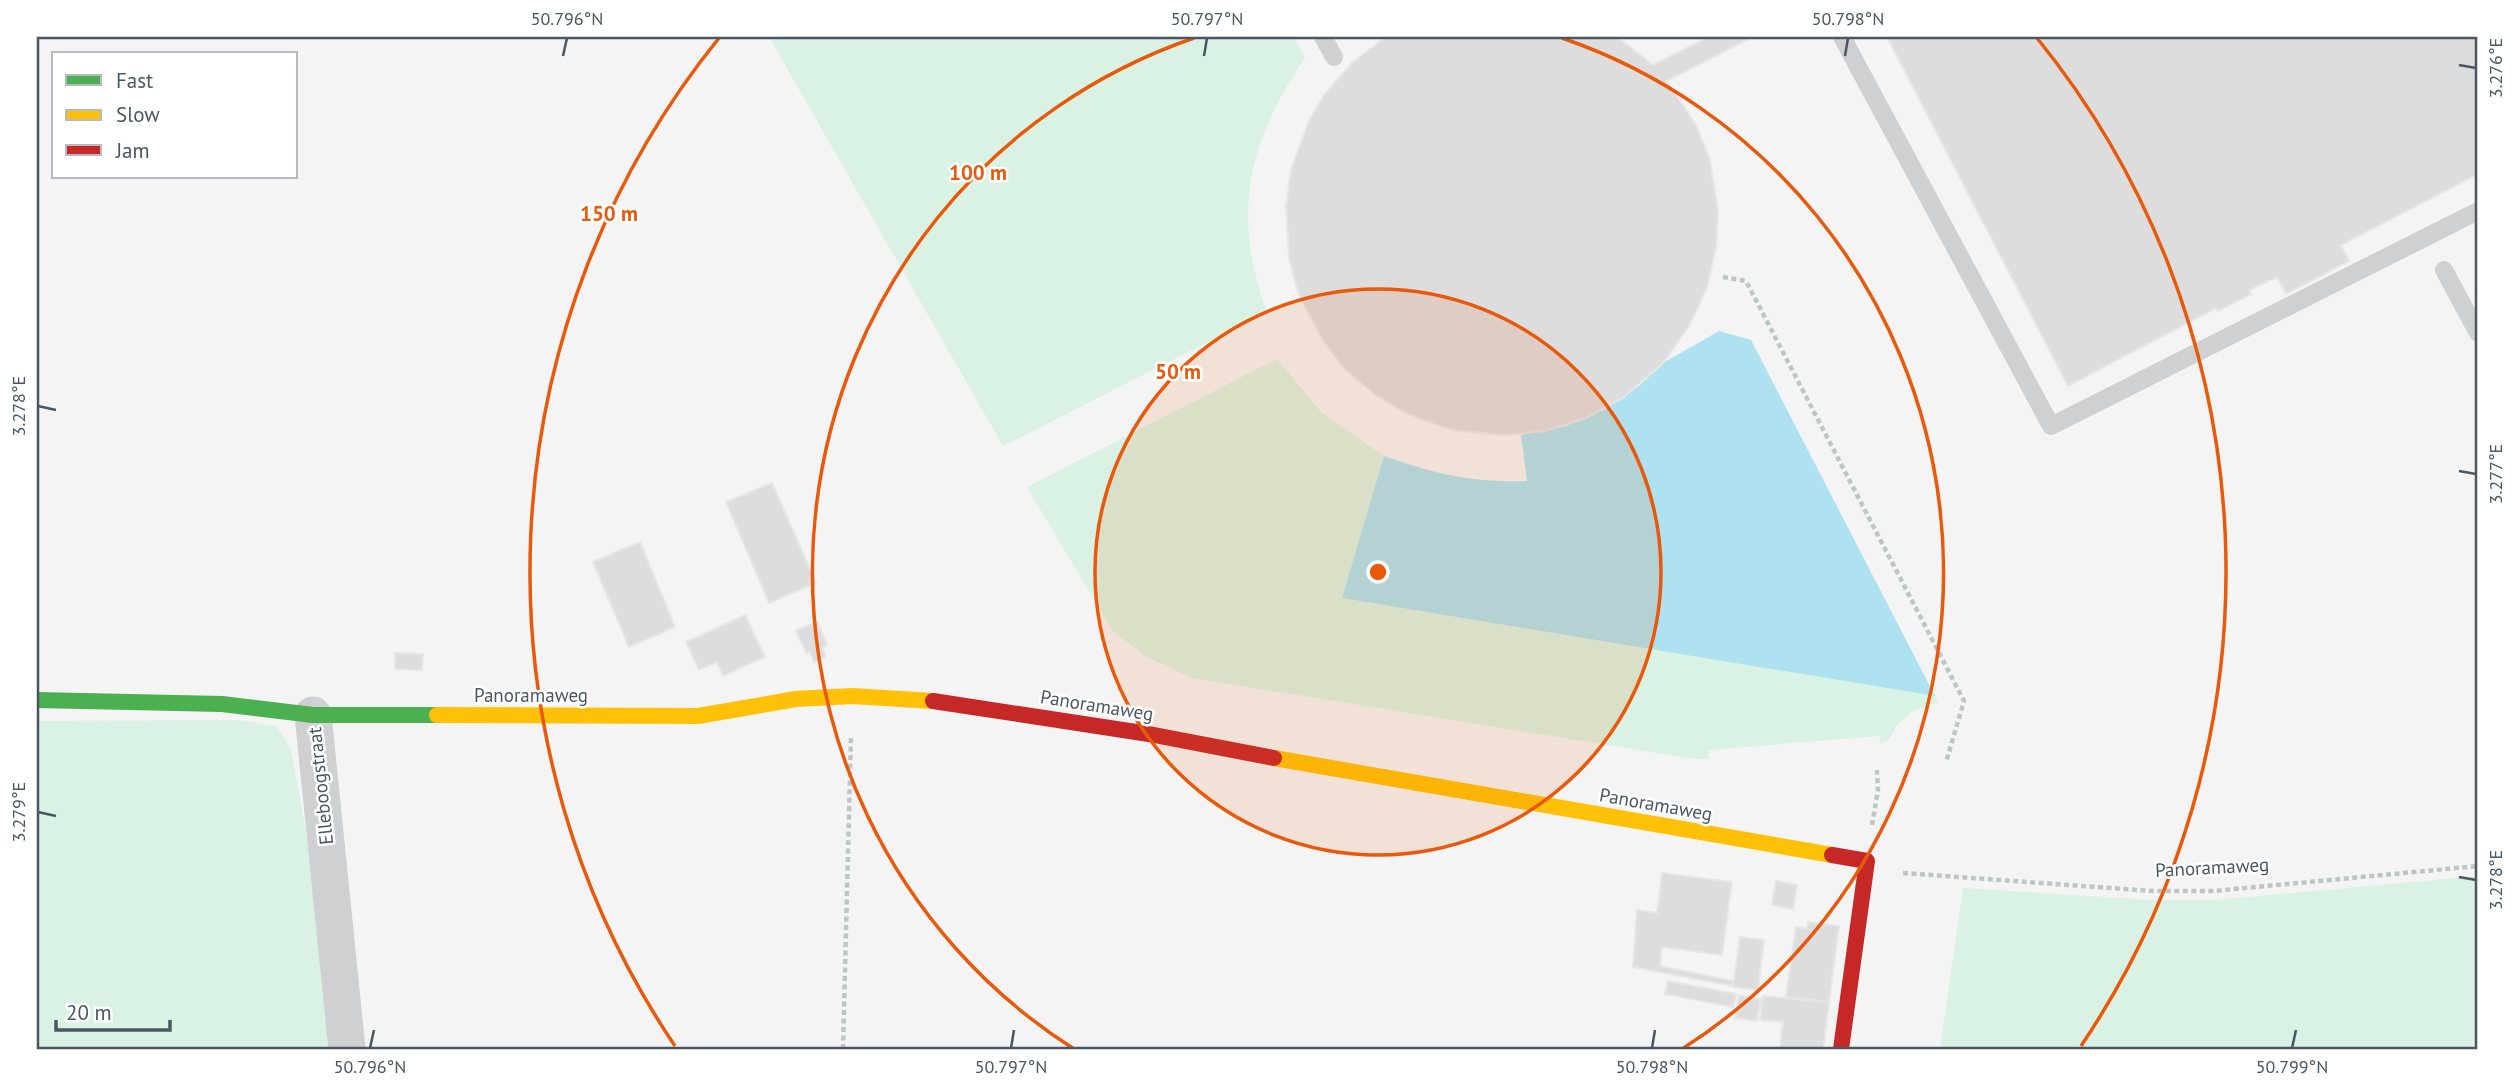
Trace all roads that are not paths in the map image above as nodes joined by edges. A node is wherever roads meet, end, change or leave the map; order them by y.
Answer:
1 (1323, 37) edge
2 (1842, 37) edge
3 (1334, 57) dead end
4 (2478, 211) edge
5 (2444, 270) dead end
6 (2478, 333) edge
7 (37, 700) edge
8 (313, 715) junction
9 (347, 1049) edge
10 (1841, 1049) edge

1 - 3 lane
2 - 4 lane
5 - 6 lane
7 - 8 street, Elleboogstraat
8 - 9 street, Elleboogstraat
8 - 10 street, Panoramaweg

